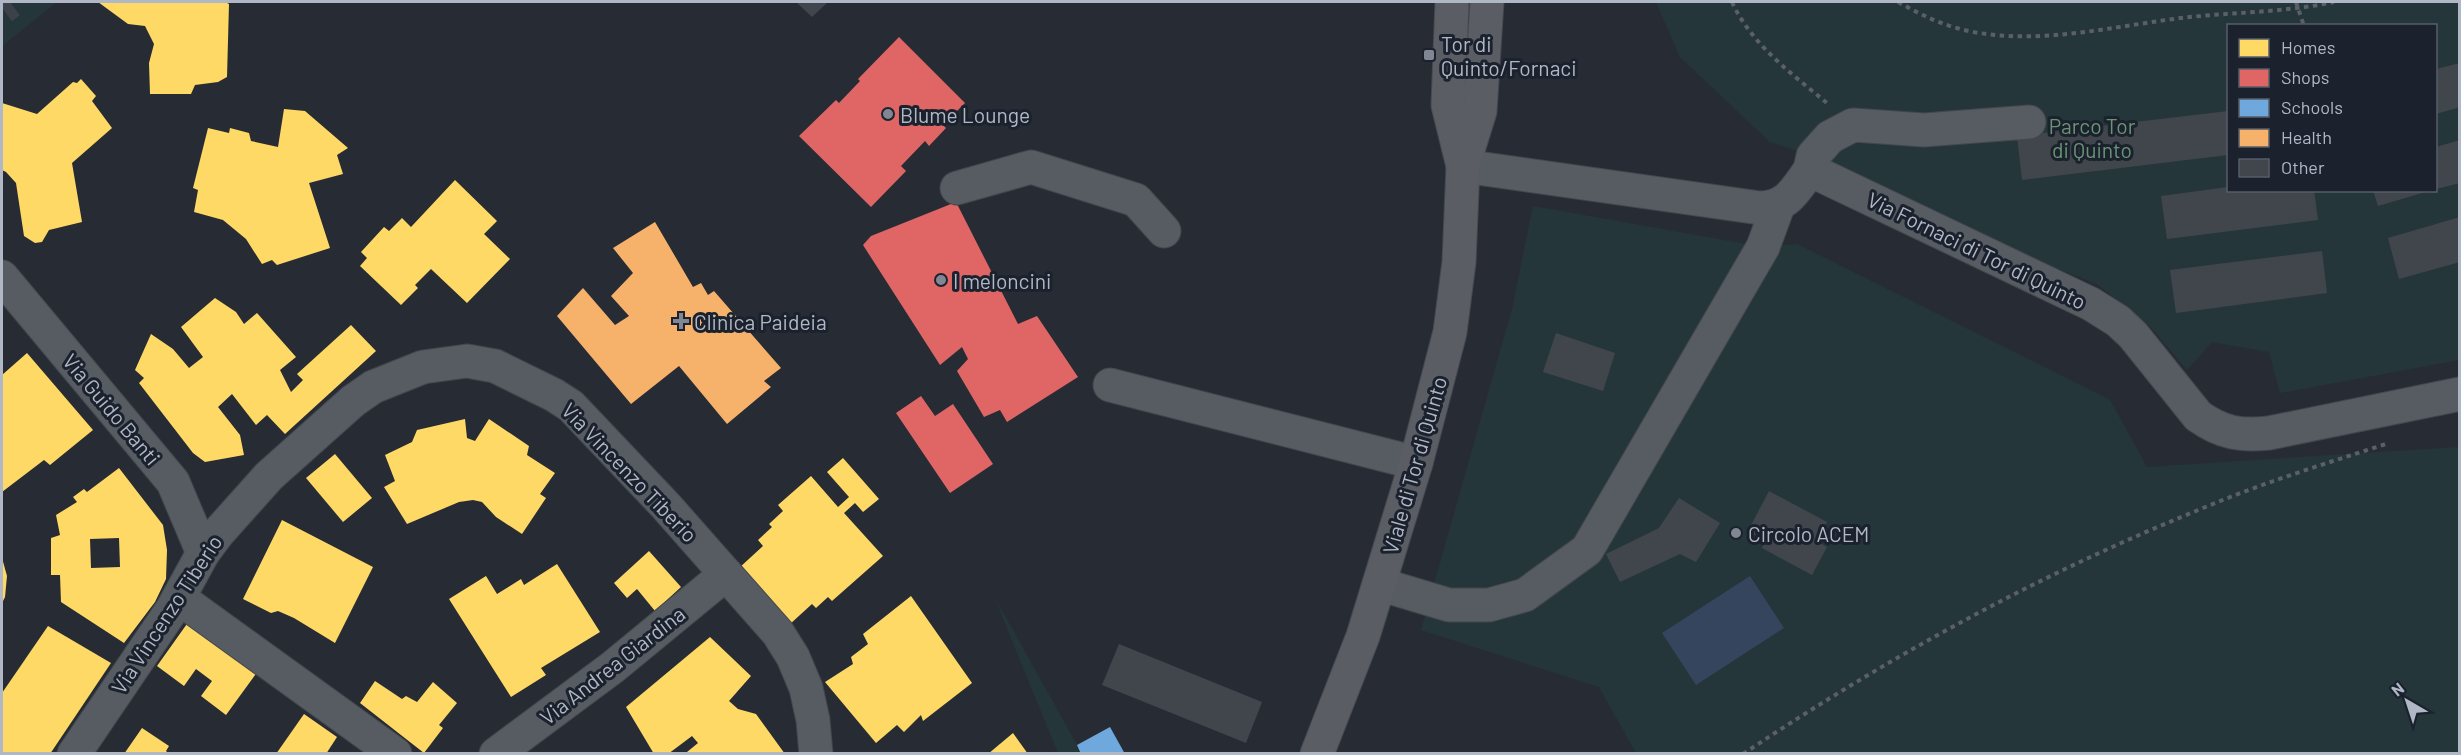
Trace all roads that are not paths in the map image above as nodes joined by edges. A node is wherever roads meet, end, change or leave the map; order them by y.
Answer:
1 (1452, 2) edge
2 (1487, 2) edge
3 (2029, 122) dead end
4 (1463, 166) junction
5 (1810, 170) junction
6 (957, 188) dead end
7 (1778, 206) junction
8 (1164, 231) dead end
9 (2, 277) edge
10 (1110, 385) dead end
11 (2460, 394) edge
12 (1416, 463) junction
13 (203, 553) junction
14 (726, 574) junction
15 (1379, 584) junction
16 (179, 598) junction
17 (74, 753) edge
18 (395, 753) edge
19 (496, 753) edge
20 (816, 753) edge
21 (1317, 753) edge

1 - 4 main road, Viale di Tor di Quinto
2 - 4 main road, Viale di Tor di Quinto
3 - 5 street
4 - 7 street
4 - 12 main road, Viale di Tor di Quinto
5 - 7 street
5 - 11 street, Via Fornaci di Tor di Quinto
6 - 8 street
7 - 15 street
9 - 13 street, Via Guido Banti
10 - 12 street
12 - 15 main road, Viale di Tor di Quinto
13 - 14 street, Via Vincenzo Tiberio
13 - 16 street, Via Vincenzo Tiberio
14 - 19 street, Via Andrea Giardina
14 - 20 street, Via Vincenzo Tiberio
15 - 21 main road, Viale di Tor di Quinto
16 - 17 street, Via Vincenzo Tiberio
16 - 18 street

